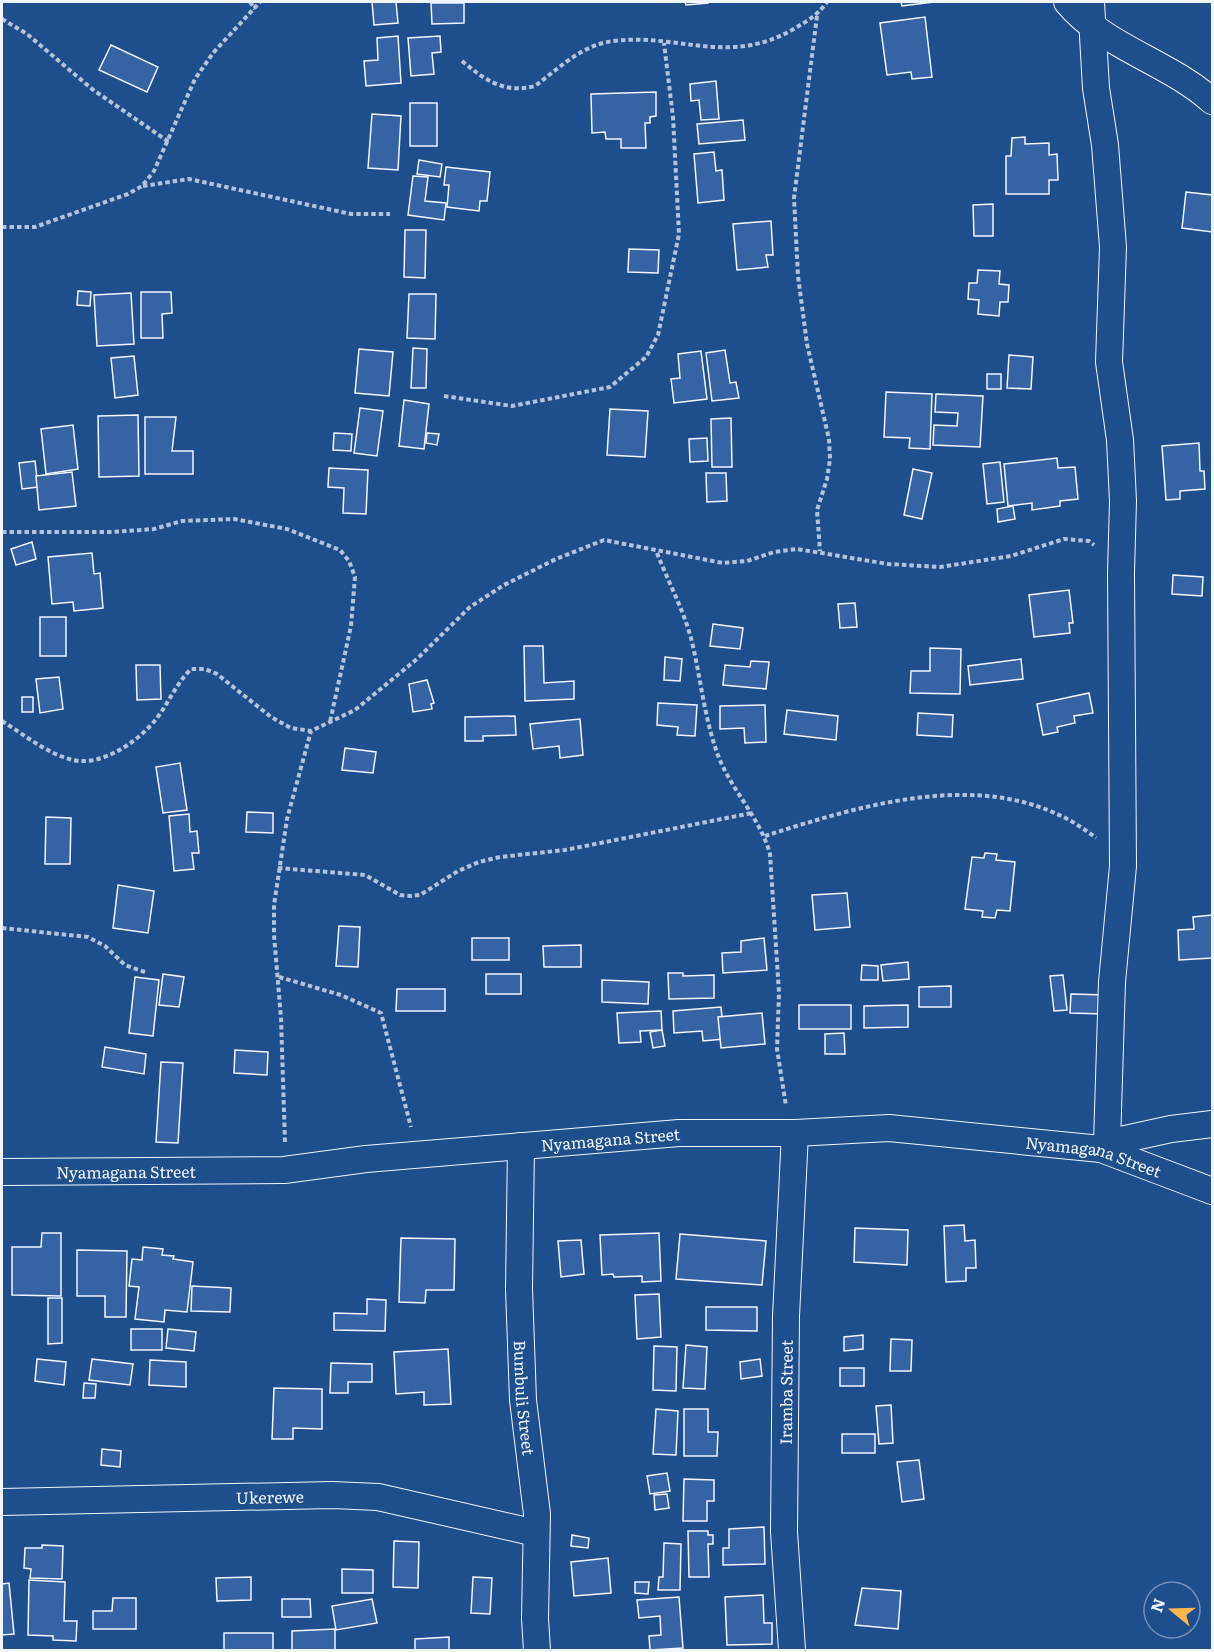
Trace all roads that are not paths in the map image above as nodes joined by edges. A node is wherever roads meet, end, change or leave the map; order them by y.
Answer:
1 (1066, 2) edge
2 (1091, 13) edge
3 (1212, 101) edge
4 (1212, 1124) edge
5 (795, 1133) junction
6 (521, 1146) junction
7 (1104, 1146) junction
8 (2, 1172) edge
9 (1212, 1191) edge
10 (2, 1502) edge
11 (536, 1533) junction
12 (537, 1650) edge
13 (792, 1650) edge

1 - 2 street
2 - 3 street
2 - 7 street
4 - 7 street
5 - 6 street, Nyamagana Street
5 - 7 street, Nyamagana Street
5 - 13 street, Iramba Street
6 - 8 street, Nyamagana Street
6 - 11 street, Bumbuli Street
7 - 9 street, Nyamagana Street
10 - 11 street, Ukerewe
11 - 12 street, Bumbuli Street

